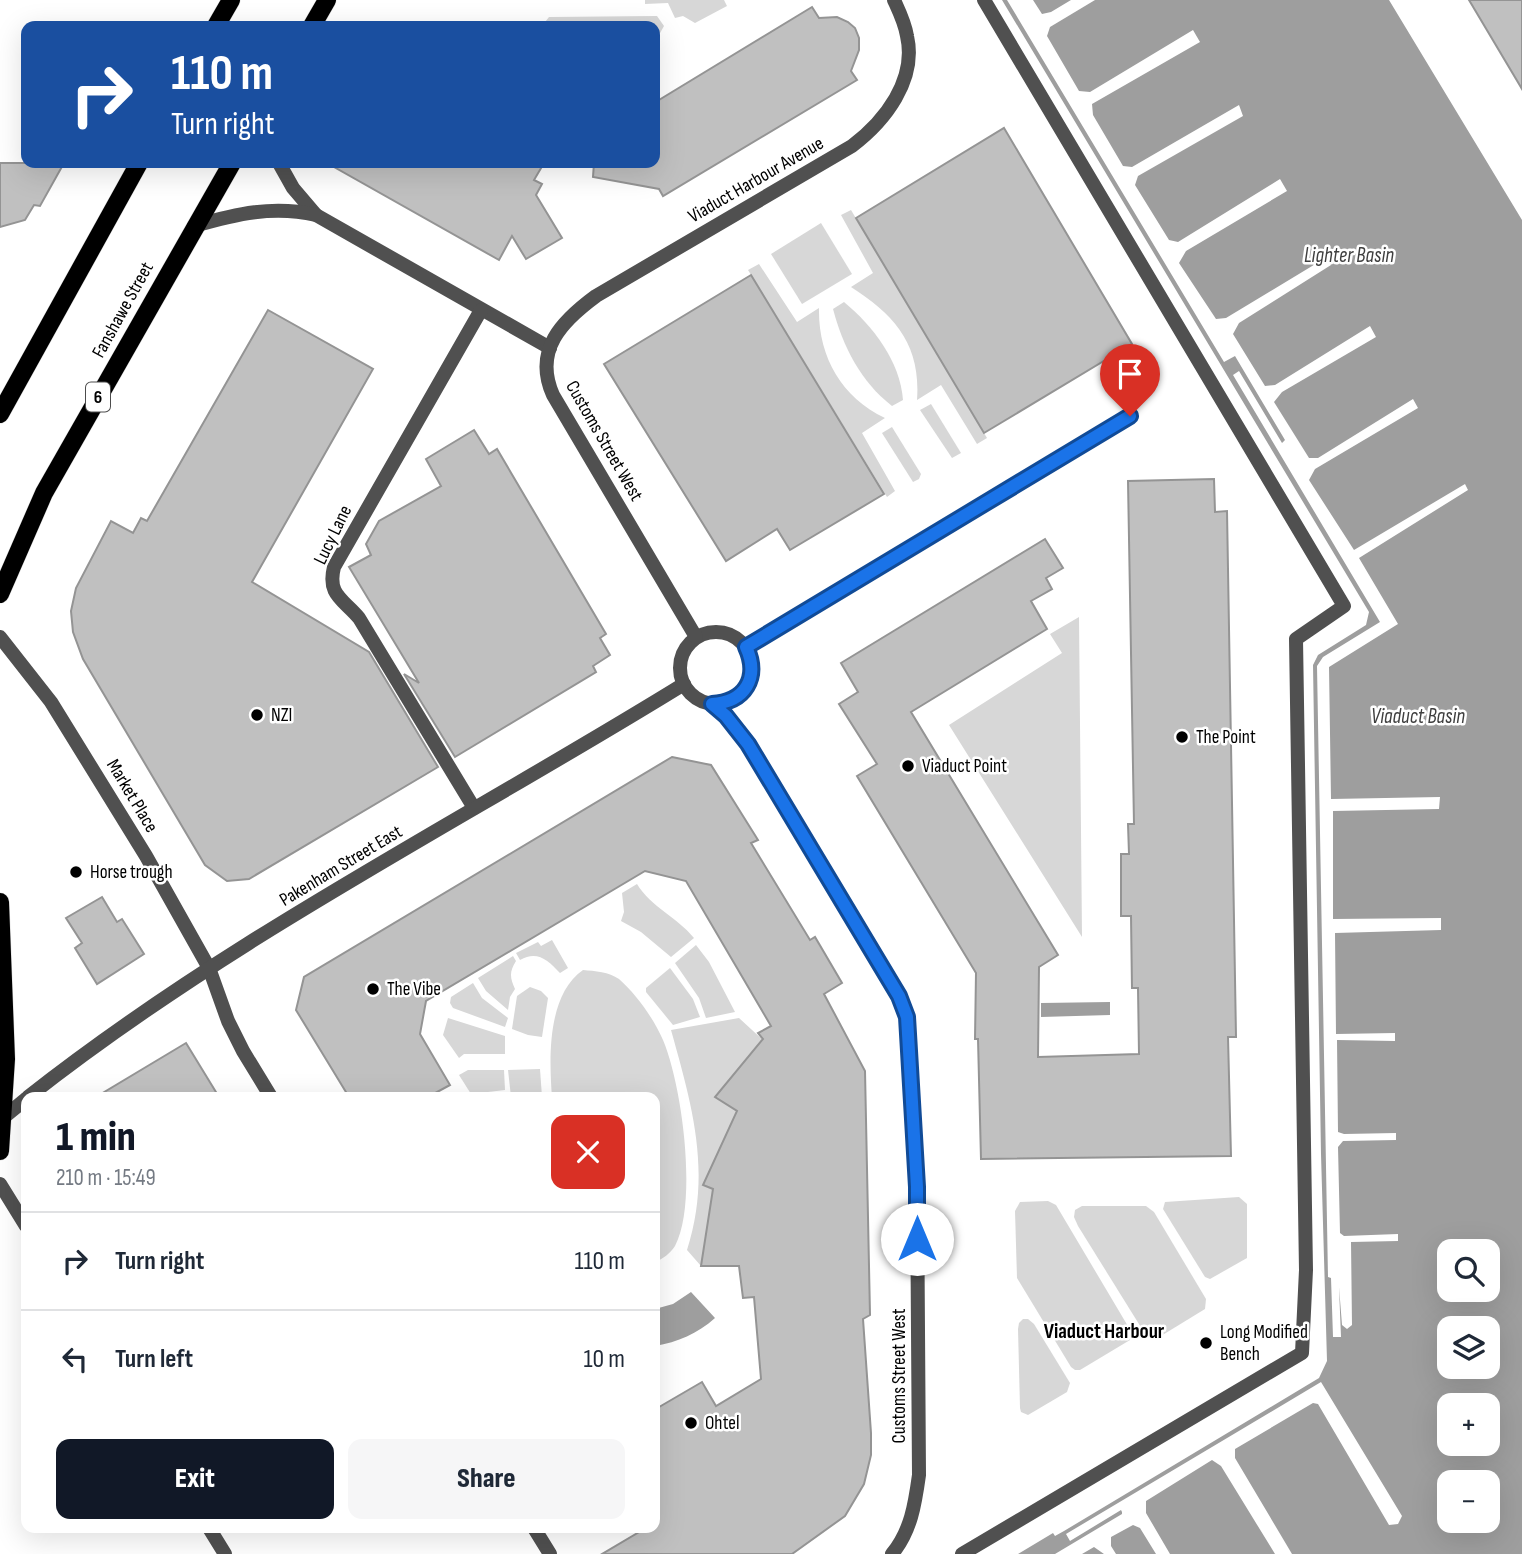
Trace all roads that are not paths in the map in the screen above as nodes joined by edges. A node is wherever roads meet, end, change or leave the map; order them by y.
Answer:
1 (231, 0) edge
2 (327, 0) edge
3 (894, 0) edge
4 (984, 0) edge
5 (219, 21) edge
6 (315, 21) edge
7 (136, 168) edge
8 (229, 168) edge
9 (282, 168) edge
10 (316, 215) junction
11 (194, 226) junction
12 (481, 310) junction
13 (550, 348) junction
14 (0, 414) edge
15 (1130, 416) dead end
16 (0, 594) edge
17 (0, 637) edge
18 (696, 637) junction
19 (746, 647) junction
20 (684, 684) junction
21 (712, 704) junction
22 (474, 808) junction
23 (0, 902) edge
24 (209, 968) junction
25 (35, 1092) edge
26 (268, 1092) edge
27 (21, 1103) edge
28 (4, 1117) junction
29 (0, 1151) edge
30 (0, 1184) edge
31 (21, 1218) edge
32 (212, 1533) edge
33 (537, 1533) edge
34 (225, 1554) edge
35 (550, 1554) edge
36 (892, 1554) edge
37 (962, 1554) edge

1 - 5 main road
2 - 6 main road
3 - 13 street, Viaduct Harbour Avenue
4 - 37 street
7 - 14 main road
8 - 11 main road, Fanshawe Street / 6
9 - 10 street
10 - 11 street
10 - 12 street
11 - 16 main road, Fanshawe Street / 6
12 - 13 street
12 - 22 street, Lucy Lane
13 - 18 street, Customs Street West
15 - 19 street
17 - 24 street, Market Place
18 - 19 street
18 - 20 street
19 - 21 street
20 - 21 street
20 - 22 street, Pakenham Street East
21 - 36 street, Customs Street West
22 - 24 street, Pakenham Street East
23 - 28 main road
24 - 25 street, Pakenham Street East
24 - 26 street, Market Place
27 - 28 street, Pakenham Street East
28 - 29 main road
30 - 31 street
32 - 34 street
33 - 35 street

